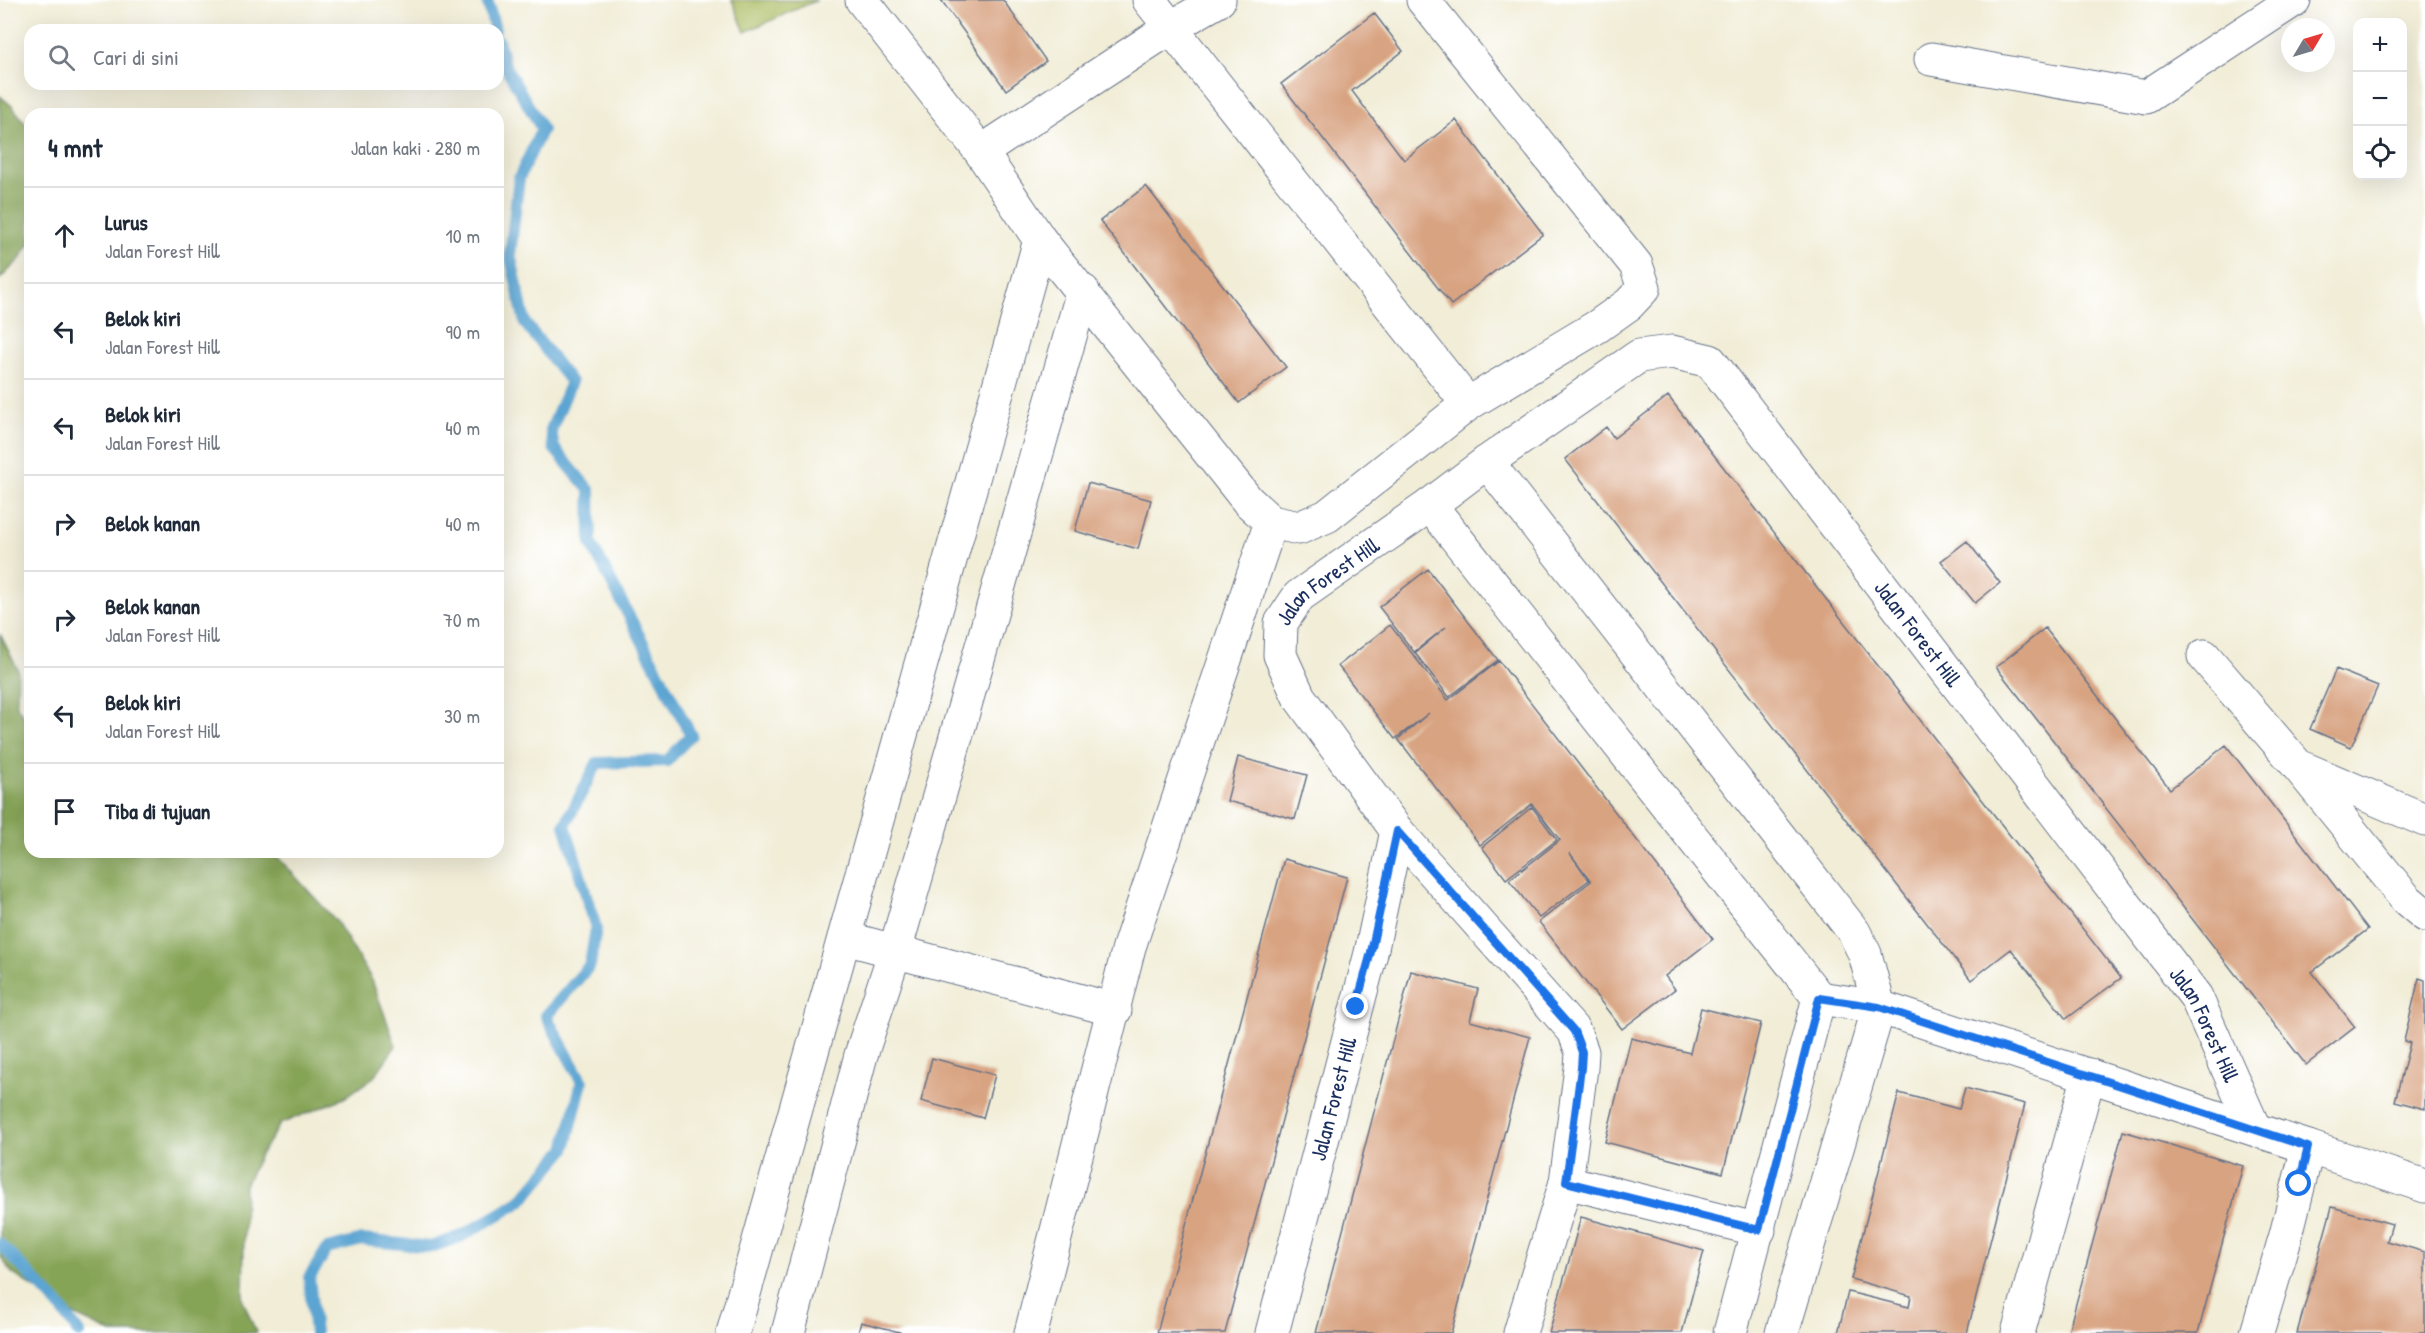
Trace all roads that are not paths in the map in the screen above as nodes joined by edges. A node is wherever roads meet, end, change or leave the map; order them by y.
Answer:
1 (862, 0) edge
2 (1149, 0) edge
3 (1219, 0) edge
4 (1423, 0) edge
5 (2294, 0) edge
6 (1170, 28) junction
7 (1931, 59) dead end
8 (981, 152) junction
9 (1040, 240) junction
10 (1083, 291) junction
11 (1468, 404) junction
12 (1487, 462) junction
13 (1430, 505) junction
14 (1271, 522) junction
15 (2204, 656) dead end
16 (2298, 766) junction
17 (2425, 820) edge
18 (1397, 831) junction
19 (2425, 915) edge
20 (845, 938) junction
21 (896, 951) junction
22 (1819, 998) junction
23 (1879, 1007) junction
24 (1114, 1010) junction
25 (2089, 1075) junction
26 (2254, 1128) junction
27 (2308, 1147) junction
28 (1566, 1182) junction
29 (2425, 1186) edge
30 (1759, 1230) junction
31 (733, 1333) edge
32 (788, 1333) edge
33 (1031, 1333) edge
34 (1272, 1333) edge
35 (1520, 1333) edge
36 (1730, 1333) edge
37 (1782, 1333) edge
38 (2018, 1333) edge
39 (2257, 1333) edge

1 - 8 street
2 - 6 street
3 - 6 street
4 - 11 street
5 - 7 street
6 - 8 street
6 - 11 street
8 - 9 street
9 - 10 street
9 - 20 street
10 - 14 street
10 - 21 street
11 - 14 street
12 - 13 street, Jalan Forest Hill
12 - 23 street
12 - 26 street, Jalan Forest Hill
13 - 18 street, Jalan Forest Hill
13 - 22 street
14 - 24 street
15 - 16 street
16 - 17 street
16 - 19 street
18 - 28 street, Jalan Forest Hill
18 - 34 street, Jalan Forest Hill
20 - 21 street
20 - 31 street
21 - 24 street
21 - 32 street
22 - 23 street, Jalan Forest Hill
22 - 30 street
23 - 25 street, Jalan Forest Hill
23 - 37 street
24 - 33 street
25 - 26 street, Jalan Forest Hill
25 - 38 street
26 - 27 street, Jalan Forest Hill
27 - 29 street, Jalan Forest Hill
27 - 39 street
28 - 30 street
28 - 35 street, Jalan Forest Hill
30 - 36 street

